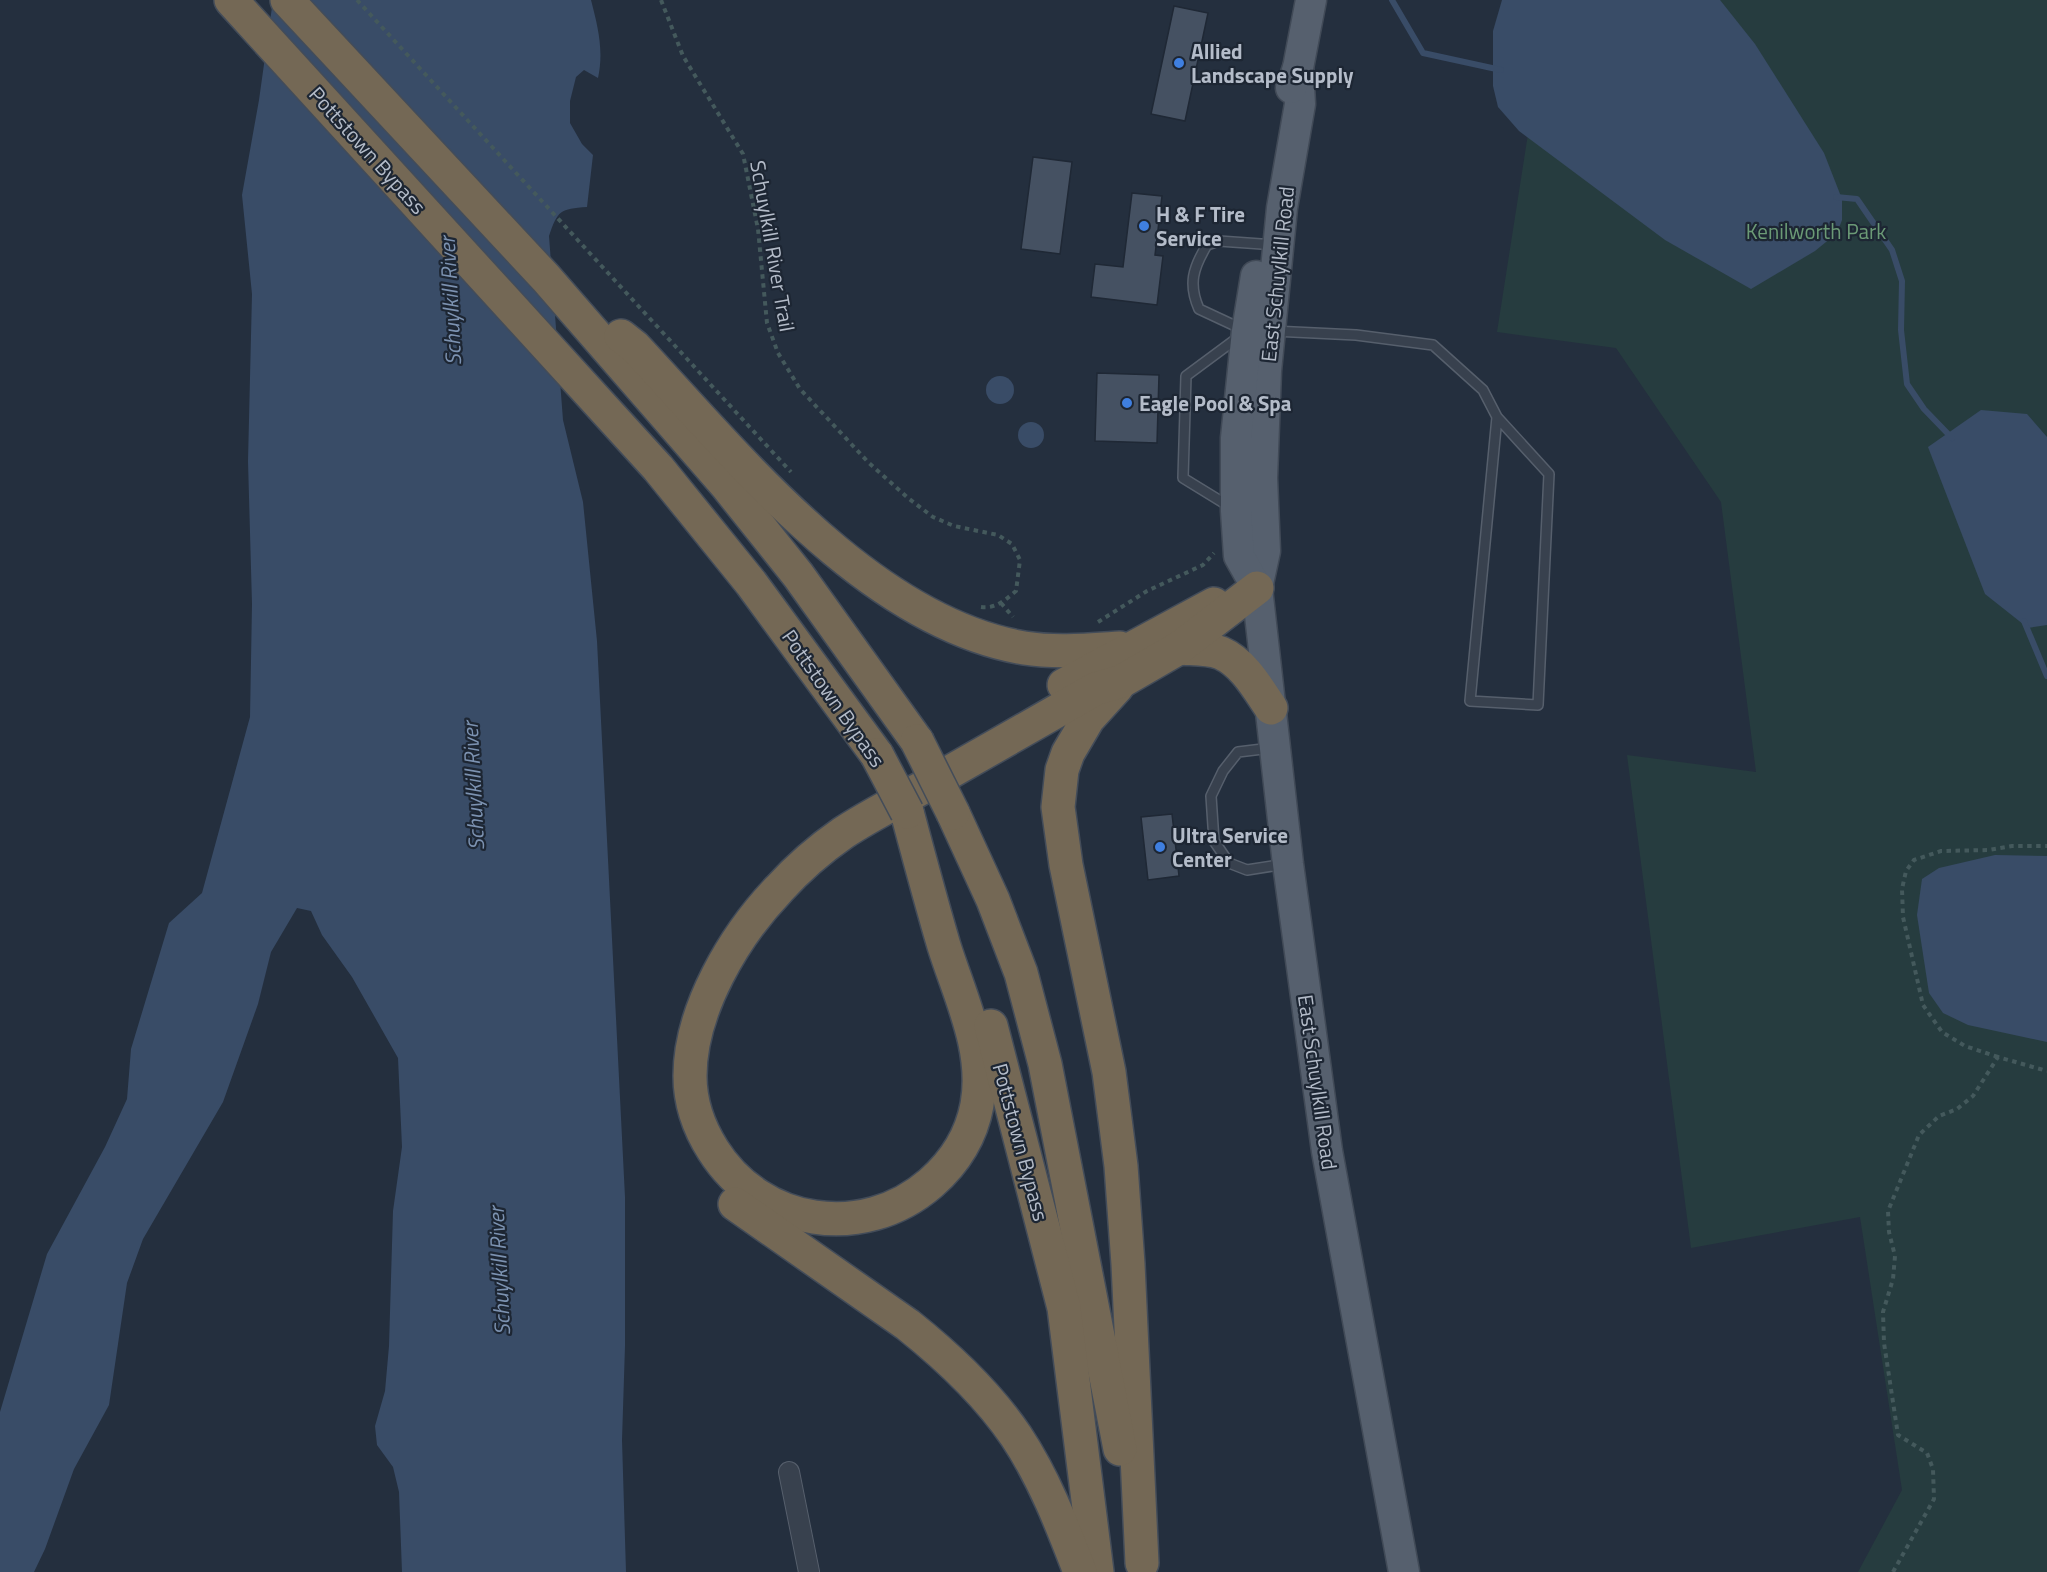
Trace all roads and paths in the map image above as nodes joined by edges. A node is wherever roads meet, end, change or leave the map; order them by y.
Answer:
1 (231, 0) edge
2 (287, 0) edge
3 (357, 0) edge
4 (661, 0) edge
5 (1311, 0) edge
6 (1269, 244) junction
7 (546, 278) junction
8 (1258, 331) junction
9 (670, 363) junction
10 (1497, 417) junction
11 (796, 476) dead end
12 (1236, 521) junction
13 (1257, 588) junction
14 (1001, 603) junction
15 (972, 606) dead end
16 (1015, 620) dead end
17 (1093, 623) dead end
18 (1129, 648) junction
19 (1179, 648) junction
20 (1122, 681) junction
21 (1271, 708) junction
22 (1276, 747) junction
23 (907, 813) junction
24 (2047, 846) edge
25 (1288, 864) junction
26 (1998, 1057) junction
27 (2047, 1071) edge
28 (789, 1472) dead end
29 (1143, 1568) edge
30 (809, 1572) edge
31 (1080, 1572) edge
32 (1097, 1572) edge
33 (1404, 1572) edge
34 (1893, 1572) edge

1 - 23 highway, Pottstown Bypass, bridge
2 - 7 highway, Pottstown Bypass
3 - 9 path
4 - 14 path, Schuylkill River Trail
5 - 6 main road, East Schuylkill Road
6 - 8 main road, East Schuylkill Road
6 - 8 lane
7 - 9 highway
7 - 29 highway, Pottstown Bypass, bridge
8 - 10 lane
8 - 12 main road, East Schuylkill Road
8 - 12 lane
8 - 13 main road, East Schuylkill Road
9 - 11 path
9 - 18 highway
10 - 10 lane
12 - 13 main road, East Schuylkill Road
12 - 17 path
13 - 18 highway
13 - 19 highway
13 - 21 main road, East Schuylkill Road
14 - 15 path
14 - 16 path
18 - 31 highway
19 - 20 highway
19 - 21 highway
20 - 23 highway
20 - 29 highway
21 - 22 main road, East Schuylkill Road
22 - 25 main road, East Schuylkill Road
22 - 25 lane
23 - 32 highway, Pottstown Bypass
24 - 26 path
25 - 33 main road, East Schuylkill Road
26 - 27 path
26 - 34 path
28 - 30 street

